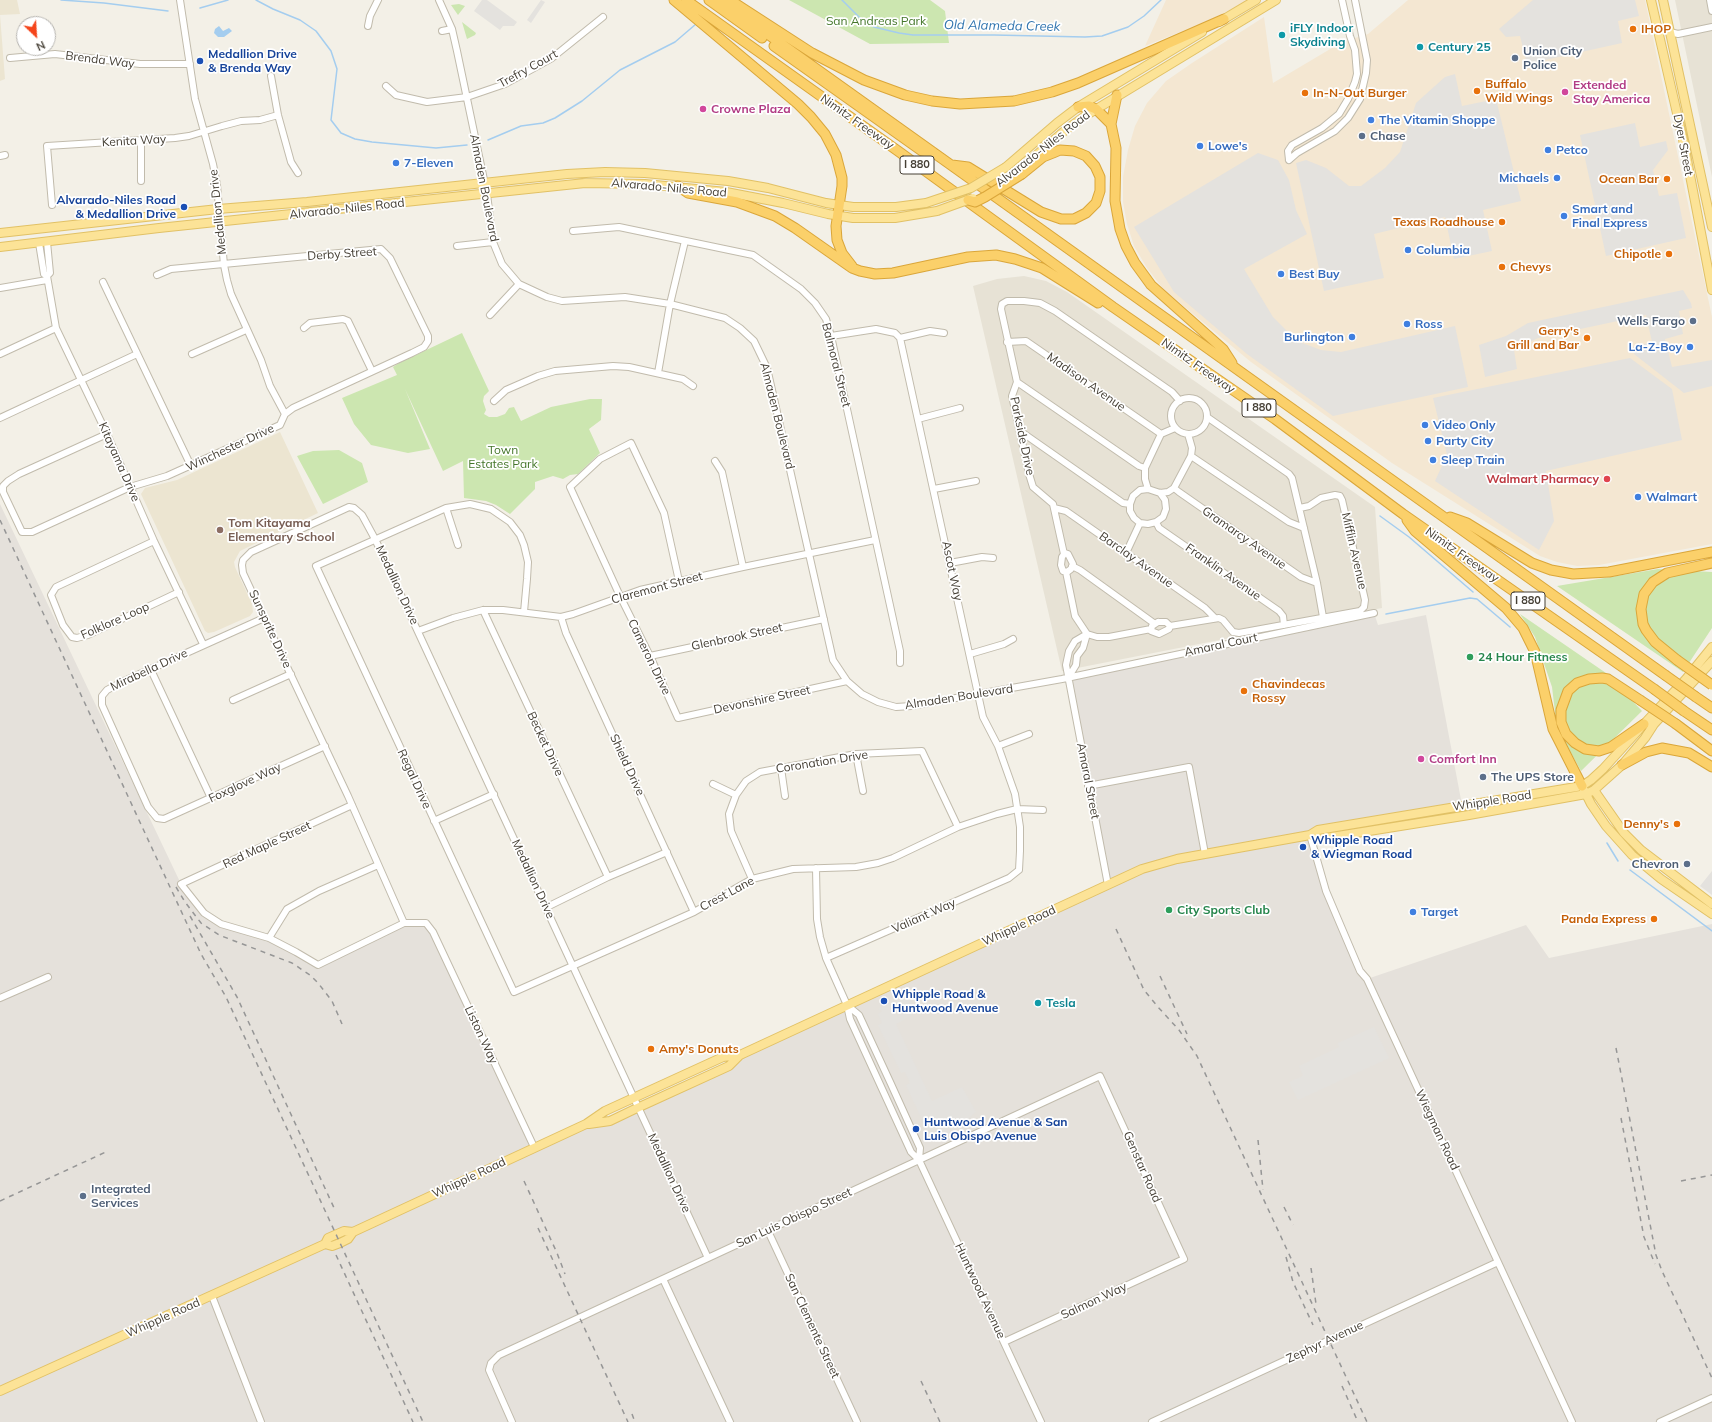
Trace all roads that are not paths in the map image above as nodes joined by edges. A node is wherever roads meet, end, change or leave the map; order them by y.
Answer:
1 (180, 0) edge
2 (378, 0) edge
3 (439, 0) edge
4 (674, 0) edge
5 (686, 0) edge
6 (709, 0) edge
7 (720, 0) edge
8 (730, 0) edge
9 (1256, 0) edge
10 (1276, 0) edge
11 (1342, 0) edge
12 (1355, 0) edge
13 (1651, 0) edge
14 (1663, 0) edge
15 (1710, 0) edge
16 (735, 11) junction
17 (1712, 11) edge
18 (603, 17) dead end
19 (1224, 19) junction
20 (1656, 19) junction
21 (368, 26) dead end
22 (1712, 28) edge
23 (452, 29) junction
24 (442, 31) dead end
25 (1670, 32) junction
26 (10, 58) dead end
27 (190, 64) junction
28 (271, 76) dead end
29 (386, 86) dead end
30 (1117, 95) junction
31 (467, 97) junction
32 (1078, 107) junction
33 (1096, 109) junction
34 (278, 115) junction
35 (1111, 124) junction
36 (204, 131) junction
37 (141, 140) junction
38 (951, 165) junction
39 (625, 172) junction
40 (298, 173) dead end
41 (1020, 173) junction
42 (141, 181) dead end
43 (484, 183) junction
44 (568, 185) junction
45 (678, 186) junction
46 (486, 194) junction
47 (968, 200) joint
48 (52, 205) dead end
49 (840, 205) junction
50 (218, 209) junction
51 (838, 216) junction
52 (219, 222) junction
53 (1712, 227) edge
54 (573, 231) dead end
55 (0, 233) edge
56 (685, 241) junction
57 (493, 242) junction
58 (43, 243) junction
59 (457, 246) dead end
60 (0, 247) edge
61 (224, 265) junction
62 (1710, 265) edge
63 (860, 272) junction
64 (1711, 275) edge
65 (157, 276) dead end
66 (47, 278) junction
67 (103, 282) dead end
68 (519, 284) junction
69 (0, 288) edge
70 (1712, 290) edge
71 (670, 304) junction
72 (1112, 307) junction
73 (490, 315) dead end
74 (56, 328) junction
75 (304, 328) dead end
76 (246, 330) junction
77 (944, 333) dead end
78 (831, 336) junction
79 (900, 338) junction
80 (428, 342) joint
81 (1007, 342) junction
82 (0, 354) edge
83 (137, 354) junction
84 (192, 354) dead end
85 (1234, 367) junction
86 (372, 371) junction
87 (658, 373) junction
88 (80, 381) junction
89 (1016, 382) junction
90 (693, 386) dead end
91 (1180, 401) junction
92 (494, 402) dead end
93 (960, 408) dead end
94 (285, 414) junction
95 (1207, 417) junction
96 (0, 418) edge
97 (918, 418) junction
98 (1175, 428) junction
99 (1020, 430) junction
100 (107, 434) junction
101 (1161, 434) junction
102 (1188, 434) junction
103 (1190, 456) junction
104 (715, 461) dead end
105 (190, 466) junction
106 (1145, 468) junction
107 (976, 481) dead end
108 (130, 487) junction
109 (1174, 488) junction
110 (934, 489) junction
111 (1148, 489) junction
112 (1160, 493) junction
113 (1130, 504) junction
114 (349, 507) joint
115 (446, 508) junction
116 (1054, 508) junction
117 (1300, 508) junction
118 (1403, 514) junction
119 (1441, 514) junction
120 (1156, 522) junction
121 (1140, 523) junction
122 (1304, 528) junction
123 (375, 539) junction
124 (154, 540) junction
125 (875, 540) junction
126 (458, 545) dead end
127 (1712, 552) edge
128 (1126, 553) junction
129 (810, 554) junction
130 (1064, 554) junction
131 (993, 558) dead end
132 (950, 563) junction
133 (1712, 563) edge
134 (1072, 566) junction
135 (743, 567) junction
136 (1066, 572) junction
137 (679, 581) junction
138 (1317, 583) junction
139 (179, 592) junction
140 (620, 596) junction
141 (483, 610) junction
142 (524, 612) junction
143 (1374, 613) dead end
144 (561, 617) junction
145 (1323, 617) junction
146 (264, 618) junction
147 (824, 618) junction
148 (1215, 618) junction
149 (1284, 625) junction
150 (1153, 626) junction
151 (1170, 626) junction
152 (418, 631) junction
153 (1088, 634) junction
154 (1013, 639) dead end
155 (204, 644) junction
156 (1712, 647) edge
157 (970, 654) junction
158 (650, 656) junction
159 (1712, 661) edge
160 (900, 662) dead end
161 (151, 670) junction
162 (291, 674) junction
163 (1068, 678) junction
164 (847, 681) junction
165 (1712, 685) edge
166 (978, 694) junction
167 (233, 700) dead end
168 (1712, 708) edge
169 (678, 718) joint
170 (1644, 724) junction
171 (1712, 730) edge
172 (1029, 734) dead end
173 (325, 746) junction
174 (998, 746) junction
175 (1712, 751) edge
176 (856, 754) junction
177 (1622, 765) junction
178 (1712, 767) edge
179 (781, 768) junction
180 (713, 784) dead end
181 (1088, 786) junction
182 (1584, 790) junction
183 (1594, 790) junction
184 (863, 791) dead end
185 (494, 794) junction
186 (736, 795) junction
187 (785, 796) dead end
188 (211, 798) junction
189 (352, 805) junction
190 (1017, 809) junction
191 (1043, 810) dead end
192 (164, 820) joint
193 (434, 821) junction
194 (958, 827) junction
195 (1310, 835) junction
196 (667, 852) junction
197 (1205, 854) junction
198 (378, 865) junction
199 (816, 868) junction
200 (1019, 870) joint
201 (608, 877) junction
202 (752, 878) junction
203 (1108, 885) junction
204 (1712, 904) edge
205 (547, 908) junction
206 (694, 912) junction
207 (1712, 914) edge
208 (404, 923) junction
209 (269, 938) junction
210 (826, 958) junction
211 (574, 966) junction
212 (48, 977) dead end
213 (514, 992) joint
214 (0, 998) edge
215 (847, 1005) junction
216 (740, 1055) junction
217 (1100, 1076) joint
218 (634, 1098) junction
219 (638, 1108) junction
220 (586, 1124) junction
221 (534, 1148) junction
222 (919, 1160) junction
223 (768, 1231) junction
224 (708, 1258) junction
225 (1184, 1259) joint
226 (1498, 1262) junction
227 (663, 1279) junction
228 (212, 1296) junction
229 (1004, 1342) junction
230 (0, 1391) edge
231 (1712, 1398) edge
232 (261, 1422) edge
233 (512, 1422) edge
234 (730, 1422) edge
235 (856, 1422) edge
236 (1041, 1422) edge
237 (1152, 1422) edge
238 (1572, 1422) edge
239 (1660, 1422) edge

1 - 27 street, Medallion Drive
2 - 21 street
3 - 23 street, Almaden Boulevard
4 - 49 highway
5 - 72 highway, Nimitz Freeway / I 880
6 - 16 highway, I 880
7 - 16 highway, Nimitz Freeway / I 880
8 - 16 highway
9 - 19 main road, Alvarado-Niles Road
10 - 30 main road, Alvarado-Niles Road
11 - 12 street
13 - 20 main road, Dyer Street
14 - 25 main road, Dyer Street
15 - 17 street
16 - 19 highway
16 - 38 highway, Nimitz Freeway / I 880
18 - 31 street, Trefry Court
19 - 32 main road, Alvarado-Niles Road
20 - 25 main road
20 - 62 main road, Dyer Street
22 - 25 street
23 - 24 street
23 - 31 street, Almaden Boulevard
25 - 53 main road, Dyer Street
26 - 27 street, Brenda Way
27 - 36 street, Medallion Drive
28 - 34 street
29 - 31 street, Trefry Court
30 - 33 main road, Alvarado-Niles Road
30 - 35 highway
31 - 43 street, Almaden Boulevard
32 - 33 highway
32 - 49 main road, Alvarado-Niles Road, bridge
33 - 35 highway
33 - 41 main road, Alvarado-Niles Road
34 - 36 street, Kenita Way
34 - 40 street
35 - 85 highway
36 - 37 street, Kenita Way
36 - 50 street, Medallion Drive
37 - 42 street
37 - 48 street, Kenita Way
38 - 41 highway
38 - 85 highway, Nimitz Freeway / I 880
39 - 43 main road, Alvarado-Niles Road
39 - 44 main road
39 - 49 main road, Alvarado-Niles Road
41 - 47 highway, bridge
43 - 46 street, Almaden Boulevard
43 - 50 main road, Alvarado-Niles Road
44 - 45 main road, Alvarado-Niles Road
44 - 46 main road, Alvarado-Niles Road
45 - 51 main road, Alvarado-Niles Road
45 - 63 highway
46 - 52 main road, Alvarado-Niles Road
46 - 57 street, Almaden Boulevard
47 - 51 main road, Alvarado-Niles Road, bridge
49 - 51 highway
50 - 52 street, Medallion Drive
50 - 55 main road, Alvarado-Niles Road
51 - 63 highway
52 - 58 main road, Alvarado-Niles Road
52 - 61 street, Medallion Drive
54 - 56 street, Balmoral Street
56 - 71 street
56 - 78 street, Balmoral Street
57 - 59 street
57 - 68 street, Almaden Boulevard
58 - 60 main road, Alvarado-Niles Road
58 - 66 street, Kitayama Drive
61 - 65 street
61 - 76 street, Medallion Drive
61 - 80 street, Derby Street
62 - 64 main road, Dyer Street
63 - 72 highway
64 - 70 main road, Dyer Street
66 - 69 street
66 - 74 street, Kitayama Drive
67 - 83 street
68 - 71 street, Almaden Boulevard
68 - 73 street
71 - 87 street
71 - 129 street, Almaden Boulevard
72 - 118 highway, Nimitz Freeway / I 880
74 - 82 street
74 - 88 street, Kitayama Drive
75 - 86 street
76 - 84 street
76 - 94 street, Medallion Drive
77 - 79 street
78 - 79 street
78 - 125 street, Balmoral Street
79 - 97 street, Ascot Way
80 - 86 street, Winchester Drive
81 - 89 street, Parkside Drive
81 - 91 street, Parkside Drive
81 - 101 street, Madison Avenue
83 - 88 street
83 - 105 street
85 - 119 highway, Nimitz Freeway / I 880
86 - 94 street, Winchester Drive
87 - 90 street
87 - 92 street
88 - 96 street
88 - 100 street, Kitayama Drive
89 - 99 street, Parkside Drive
89 - 106 street
91 - 95 street
91 - 98 street
93 - 97 street
94 - 105 street, Winchester Drive
95 - 102 street
95 - 117 street
97 - 110 street, Ascot Way
98 - 101 street
98 - 102 street
99 - 113 street
99 - 116 street, Parkside Drive
100 - 108 street, Kitayama Drive
100 - 108 street, Winchester Drive
101 - 106 street
102 - 103 street
103 - 109 street
103 - 122 street
104 - 135 street
105 - 108 street, Winchester Drive
106 - 111 street
107 - 110 street
108 - 124 street, Kitayama Drive
109 - 112 street
109 - 138 street, Gramarcy Avenue
110 - 132 street, Ascot Way
111 - 112 street
111 - 113 street
112 - 120 street
113 - 121 street
114 - 123 street, Medallion Drive
114 - 146 street, Sunsprite Drive
115 - 123 street
115 - 126 street
115 - 142 street
116 - 128 street, Barclay Avenue
116 - 130 street, Parkside Drive
117 - 122 street
117 - 145 street, Mifflin Avenue
118 - 171 highway, Nimitz Freeway / I 880, bridge
118 - 182 highway
119 - 127 highway
119 - 168 highway, Nimitz Freeway / I 880, bridge
120 - 121 street
120 - 149 street, Franklin Avenue
121 - 128 street
122 - 138 street
123 - 152 street, Medallion Drive
123 - 193 street, Regal Drive
124 - 139 street, Kitayama Drive
124 - 139 street, Folklore Loop
125 - 129 street, Claremont Street
125 - 160 street, Balmoral Street
128 - 148 street, Barclay Avenue
129 - 135 street, Claremont Street
129 - 147 street, Almaden Boulevard
130 - 134 street, Parkside Drive
130 - 136 street, Parkside Drive
131 - 132 street
132 - 157 street, Ascot Way
133 - 165 highway, bridge
134 - 136 street
134 - 150 street
135 - 137 street, Claremont Street
136 - 153 street, Parkside Drive
137 - 140 street, Claremont Street
137 - 140 street, Cameron Drive
138 - 145 street
139 - 155 street, Kitayama Drive
140 - 144 street, Claremont Street
140 - 158 street, Cameron Drive
141 - 142 street, Claremont Street
141 - 152 street, Claremont Street
141 - 201 street, Becket Drive
142 - 144 street, Claremont Street
143 - 163 street, Amaral Court
144 - 196 street, Shield Drive
145 - 149 street
146 - 155 street, Mirabella Drive
146 - 162 street, Sunsprite Drive
147 - 158 street, Glenbrook Street
147 - 164 street, Almaden Boulevard
148 - 149 street
148 - 151 street
150 - 151 street
150 - 151 street
150 - 153 street
152 - 185 street, Medallion Drive
153 - 163 street
153 - 163 street, Amaral Street
154 - 157 street
155 - 161 street, Mirabella Drive
156 - 170 main road, Whipple Road
157 - 166 street, Ascot Way
158 - 169 street, Cameron Drive
159 - 177 main road
161 - 188 street
161 - 192 street, Mirabella Drive
162 - 167 street
162 - 173 street, Sunsprite Drive
163 - 166 street, Almaden Boulevard
163 - 181 street, Amaral Street
164 - 166 street, Almaden Boulevard
164 - 169 street, Devonshire Street
166 - 174 street, Ascot Way
170 - 175 highway, bridge
170 - 182 main road, Whipple Road
172 - 174 street
173 - 188 street, Foxglove Way
173 - 189 street, Sunsprite Drive
174 - 190 street, Ascot Way
176 - 179 street, Coronation Drive
176 - 184 street
176 - 194 street, Coronation Drive
177 - 178 highway
177 - 183 main road
179 - 186 street, Coronation Drive
179 - 187 street
180 - 186 street
181 - 197 street
181 - 203 street, Amaral Street
182 - 183 main road
182 - 195 main road, Whipple Road
182 - 207 main road
183 - 204 main road
185 - 193 street
185 - 205 street, Medallion Drive
186 - 202 street, Coronation Drive
188 - 192 street, Foxglove Way
189 - 198 street, Sunsprite Drive
189 - 209 street, Red Maple Street
190 - 191 street, Crest Lane
190 - 194 street, Crest Lane
190 - 200 street, Ascot Way
193 - 213 street, Regal Drive
194 - 199 street, Crest Lane
195 - 197 main road, Whipple Road
195 - 226 street, Wiegman Road
196 - 201 street
196 - 206 street, Shield Drive
197 - 203 main road, Whipple Road
198 - 208 street, Sunsprite Drive
198 - 209 street
199 - 202 street, Crest Lane
199 - 210 street, Huntwood Avenue
200 - 210 street, Valiant Way
201 - 205 street
202 - 206 street, Crest Lane
203 - 215 main road, Whipple Road
205 - 211 street, Medallion Drive
206 - 211 street, Crest Lane
208 - 209 street
208 - 221 street, Liston Way
210 - 215 street, Huntwood Avenue
211 - 213 street, Crest Lane
211 - 218 street, Medallion Drive
212 - 214 street
215 - 216 main road, Whipple Road
215 - 222 street, Huntwood Avenue
215 - 222 street, Huntwood Avenue
216 - 218 main road, Whipple Road
216 - 219 main road, Whipple Road
217 - 222 street, San Luis Obispo Street
217 - 225 street, Genstar Road
218 - 219 street, Medallion Drive
218 - 220 main road, Whipple Road
219 - 220 main road, Whipple Road
219 - 224 street, Medallion Drive
220 - 221 main road, Whipple Road
221 - 228 main road, Whipple Road
222 - 223 street, San Luis Obispo Street
222 - 229 street, Huntwood Avenue
223 - 224 street, San Luis Obispo Street
223 - 235 street, San Clemente Street
224 - 227 street, San Luis Obispo Street
225 - 229 street, Salmon Way
226 - 237 street, Zephyr Avenue
226 - 238 street, Wiegman Road
227 - 233 street, San Luis Obispo Street
227 - 234 street
228 - 230 main road, Whipple Road
228 - 232 street
229 - 236 street, Huntwood Avenue
231 - 239 street

